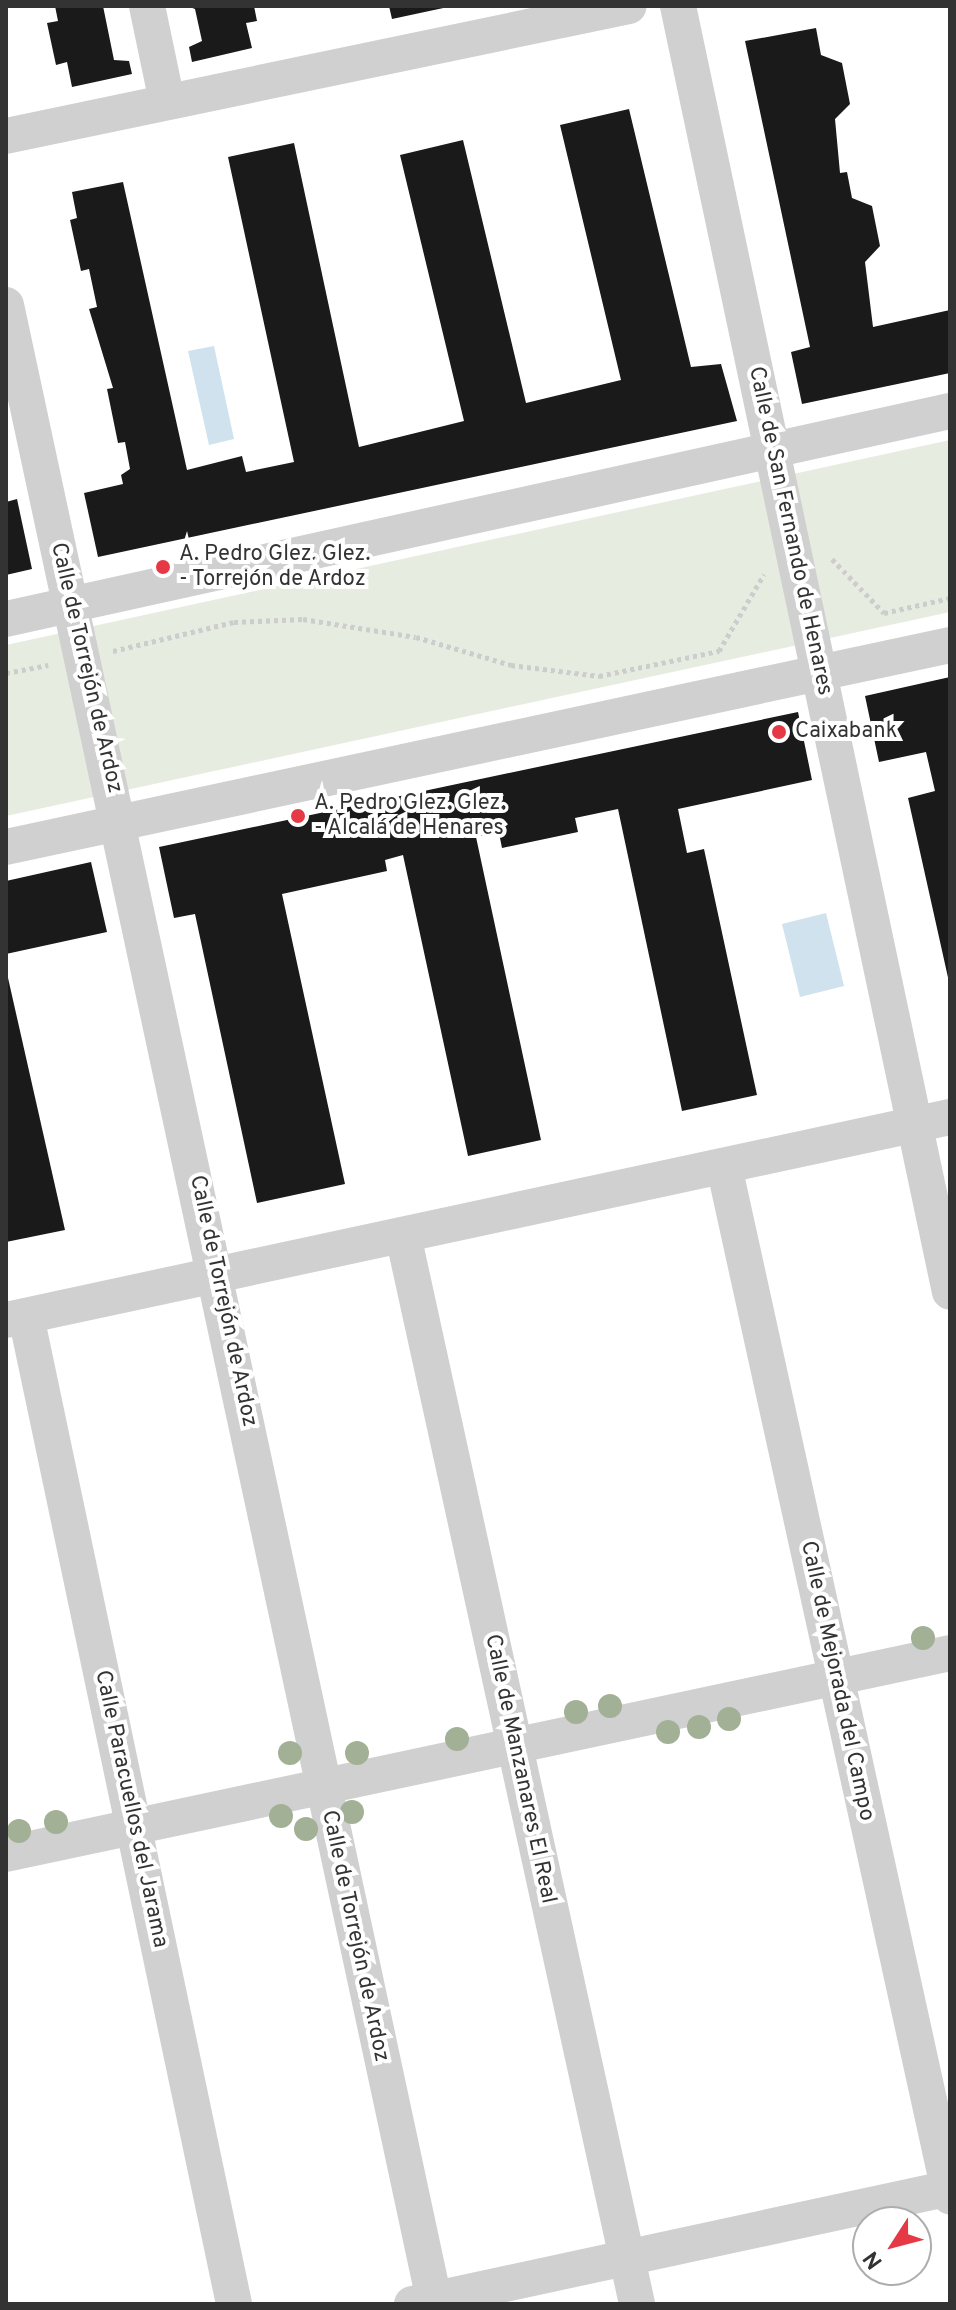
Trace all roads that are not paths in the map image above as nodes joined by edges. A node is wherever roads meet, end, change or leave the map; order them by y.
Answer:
1 (147, 6) edge
2 (629, 6) edge
3 (678, 6) edge
4 (487, 19) edge
5 (167, 102) junction
6 (6, 136) edge
7 (6, 305) edge
8 (950, 411) edge
9 (769, 449) junction
10 (70, 607) junction
11 (6, 619) edge
12 (950, 645) edge
13 (821, 673) junction
14 (122, 822) junction
15 (6, 847) edge
16 (934, 1121) edge
17 (724, 1166) junction
18 (403, 1235) junction
19 (218, 1274) junction
20 (950, 1292) edge
21 (16, 1318) edge
22 (950, 1653) edge
23 (836, 1676) junction
24 (515, 1746) junction
25 (323, 1787) junction
26 (136, 1826) junction
27 (6, 1854) edge
28 (950, 2191) edge
29 (627, 2258) junction
30 (426, 2302) edge
31 (234, 2304) edge
32 (637, 2304) edge

1 - 5 street
2 - 4 street
3 - 9 street, Calle de San Fernando de Henares
4 - 5 street
5 - 6 street
7 - 10 street, Calle de Torrejón de Ardoz
8 - 9 street
9 - 10 street
9 - 13 street, Calle de San Fernando de Henares
10 - 11 street
10 - 14 street, Calle de Torrejón de Ardoz
12 - 13 street
13 - 14 street
13 - 16 street, Calle de San Fernando de Henares
14 - 15 street
14 - 19 street, Calle de Torrejón de Ardoz
16 - 17 street
16 - 20 street, Calle de San Fernando de Henares
17 - 18 street
17 - 23 street, Calle de Mejorada del Campo
18 - 19 street
18 - 24 street, Calle de Manzanares El Real
19 - 21 street
19 - 25 street, Calle de Torrejón de Ardoz
21 - 26 street, Calle Paracuellos del Jarama
22 - 23 street
23 - 24 street
23 - 28 street, Calle de Mejorada del Campo
24 - 25 street
24 - 29 street, Calle de Manzanares El Real
25 - 26 street
25 - 30 street, Calle de Torrejón de Ardoz
26 - 27 street
26 - 31 street, Calle Paracuellos del Jarama
28 - 29 street
29 - 30 street
29 - 32 street, Calle de Manzanares El Real

